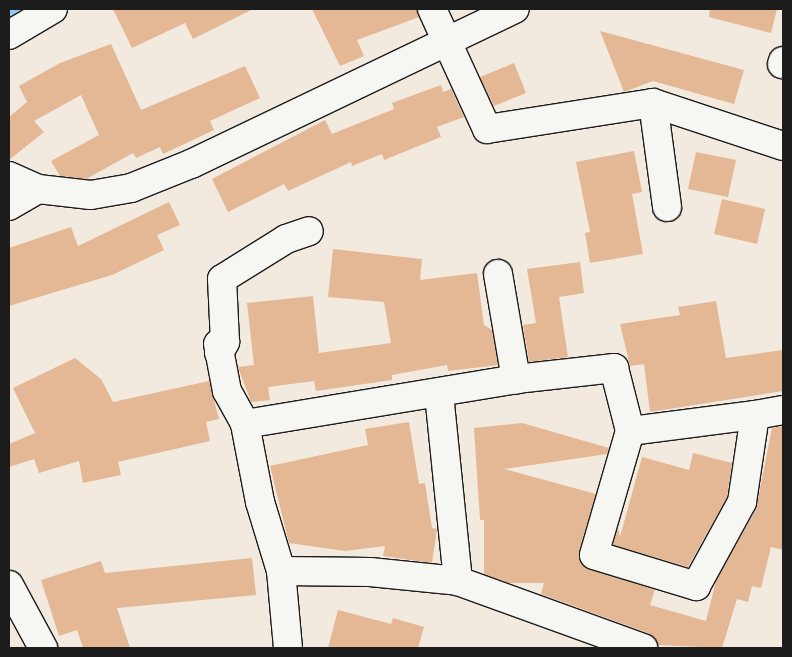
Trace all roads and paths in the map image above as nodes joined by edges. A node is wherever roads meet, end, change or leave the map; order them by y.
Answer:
1 (53, 9) edge
2 (432, 9) edge
3 (515, 9) edge
4 (9, 35) edge
5 (447, 42) junction
6 (653, 103) junction
7 (783, 146) edge
8 (9, 176) edge
9 (38, 189) junction
10 (9, 206) edge
11 (666, 207) dead end
12 (309, 231) dead end
13 (498, 274) dead end
14 (516, 380) junction
15 (439, 394) junction
16 (783, 410) edge
17 (755, 415) junction
18 (244, 424) junction
19 (630, 431) junction
20 (282, 571) junction
21 (458, 581) junction
22 (9, 585) edge
23 (42, 648) edge
24 (288, 648) edge
25 (643, 648) edge

1 - 4 street
2 - 5 street
3 - 5 street
5 - 6 street
5 - 9 street
6 - 7 street
6 - 11 street
8 - 9 street
9 - 10 street
12 - 18 street
13 - 14 street
14 - 15 street
14 - 19 street
15 - 18 street
15 - 21 street
16 - 17 street
17 - 19 street
17 - 19 street
18 - 20 street
20 - 21 street
20 - 24 street
21 - 25 street
22 - 23 street

